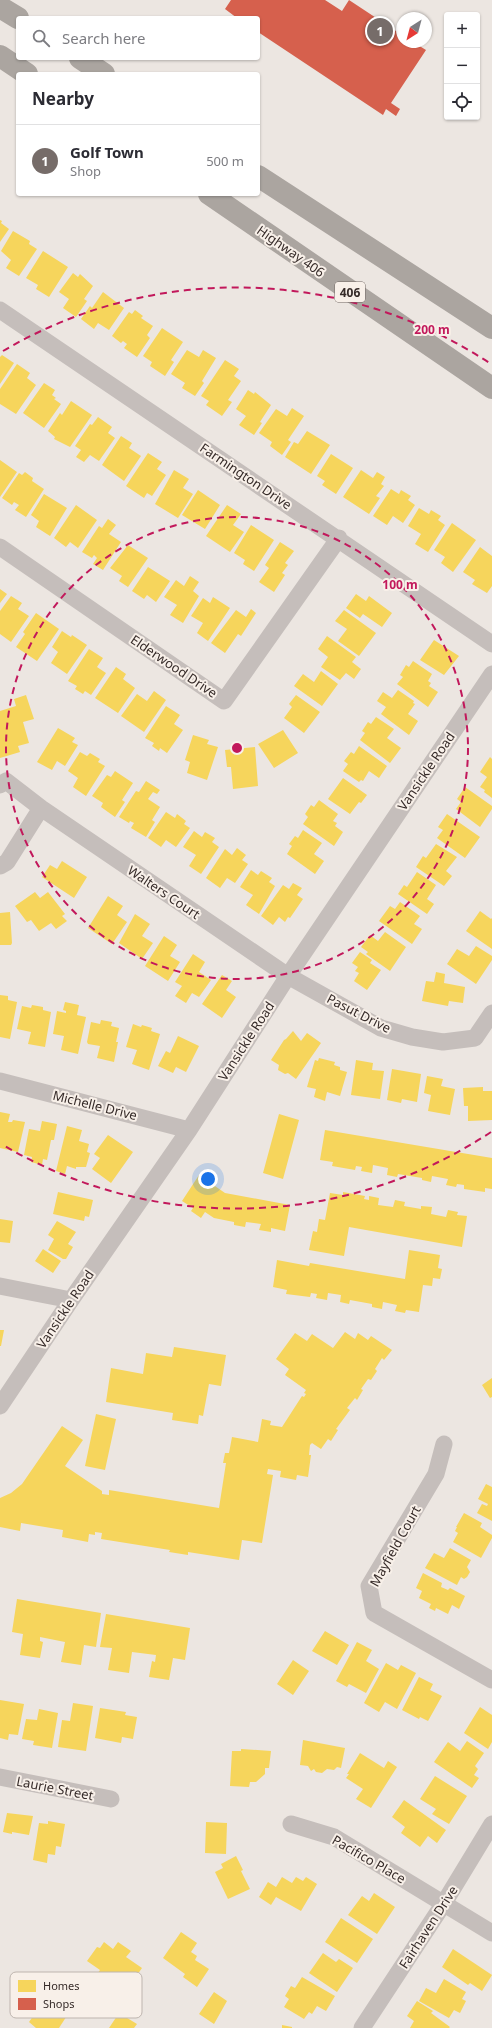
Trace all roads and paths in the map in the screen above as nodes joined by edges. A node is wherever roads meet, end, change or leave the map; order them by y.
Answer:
1 (0, 7) edge
2 (16, 17) edge
3 (0, 56) edge
4 (83, 60) edge
5 (24, 72) edge
6 (101, 72) edge
7 (260, 177) edge
8 (212, 196) edge
9 (0, 310) edge
10 (492, 328) edge
11 (492, 388) edge
12 (339, 538) junction
13 (0, 547) edge
14 (492, 644) edge
15 (492, 674) edge
16 (0, 785) edge
17 (41, 808) junction
18 (0, 866) edge
19 (288, 976) junction
20 (492, 1013) edge
21 (0, 1081) edge
22 (189, 1130) junction
23 (0, 1286) edge
24 (71, 1300) junction
25 (0, 1406) edge
26 (444, 1444) dead end
27 (492, 1680) edge
28 (0, 1777) edge
29 (111, 1799) dead end
30 (290, 1824) dead end
31 (492, 1824) edge
32 (444, 1903) junction
33 (492, 1933) edge
34 (362, 2028) edge

1 - 2 highway
3 - 5 highway
4 - 6 highway
7 - 10 highway
8 - 11 highway, Highway 406 / 406
9 - 12 street, Farmington Drive
12 - 13 street, Elderwood Drive
12 - 14 street, Farmington Drive
15 - 19 street, Vansickle Road
16 - 17 street, Walters Court
17 - 18 street
17 - 19 street, Walters Court
19 - 20 street, Pasut Drive
19 - 22 street, Vansickle Road
21 - 22 street, Michelle Drive
22 - 24 street, Vansickle Road
23 - 24 street
24 - 25 street, Vansickle Road
26 - 27 street, Mayfield Court
28 - 29 street, Laurie Street
30 - 32 street, Pacifico Place
31 - 32 street, Fairhaven Drive
32 - 33 street, Pacifico Place
32 - 34 street, Fairhaven Drive

